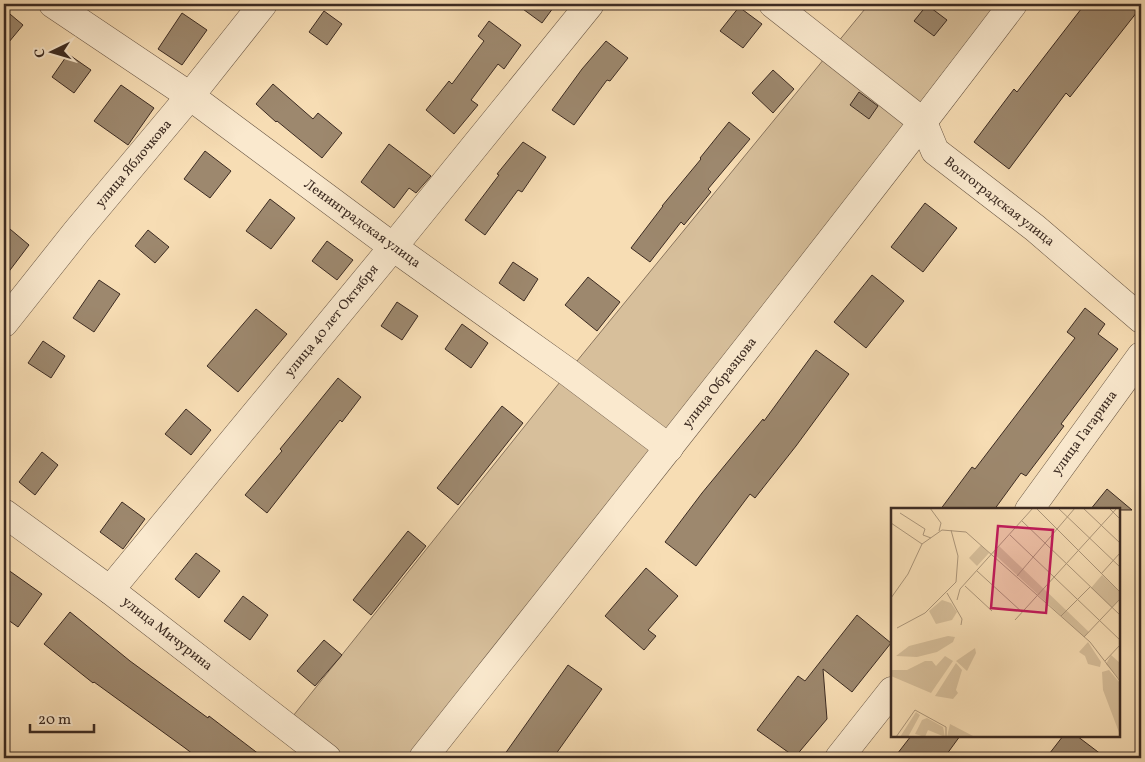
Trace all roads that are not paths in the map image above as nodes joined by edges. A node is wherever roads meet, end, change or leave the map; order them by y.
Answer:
1 (53, 4) edge
2 (263, 4) edge
3 (590, 4) edge
4 (773, 4) edge
5 (1012, 4) edge
6 (190, 96) junction
7 (923, 122) junction
8 (393, 247) junction
9 (1141, 319) edge
10 (4, 323) edge
11 (1141, 356) edge
12 (669, 448) junction
13 (1029, 508) edge
14 (4, 514) edge
15 (110, 590) junction
16 (891, 692) edge
17 (326, 758) edge
18 (423, 758) edge
19 (839, 758) edge

1 - 6 street, Ленинградская улица
2 - 6 street, улица Яблочкова
3 - 8 street, улица 40 лет Октября
4 - 7 street, Волгоградская улица
5 - 7 street, улица Образцова
6 - 8 street, Ленинградская улица
6 - 10 street, улица Яблочкова
7 - 9 street, Волгоградская улица
7 - 12 street, улица Образцова
8 - 12 street, Ленинградская улица
8 - 15 street, улица 40 лет Октября
11 - 13 street, улица Гагарина
12 - 18 street, улица Образцова
14 - 15 street, улица Мичурина
15 - 17 street, улица Мичурина
16 - 19 street

